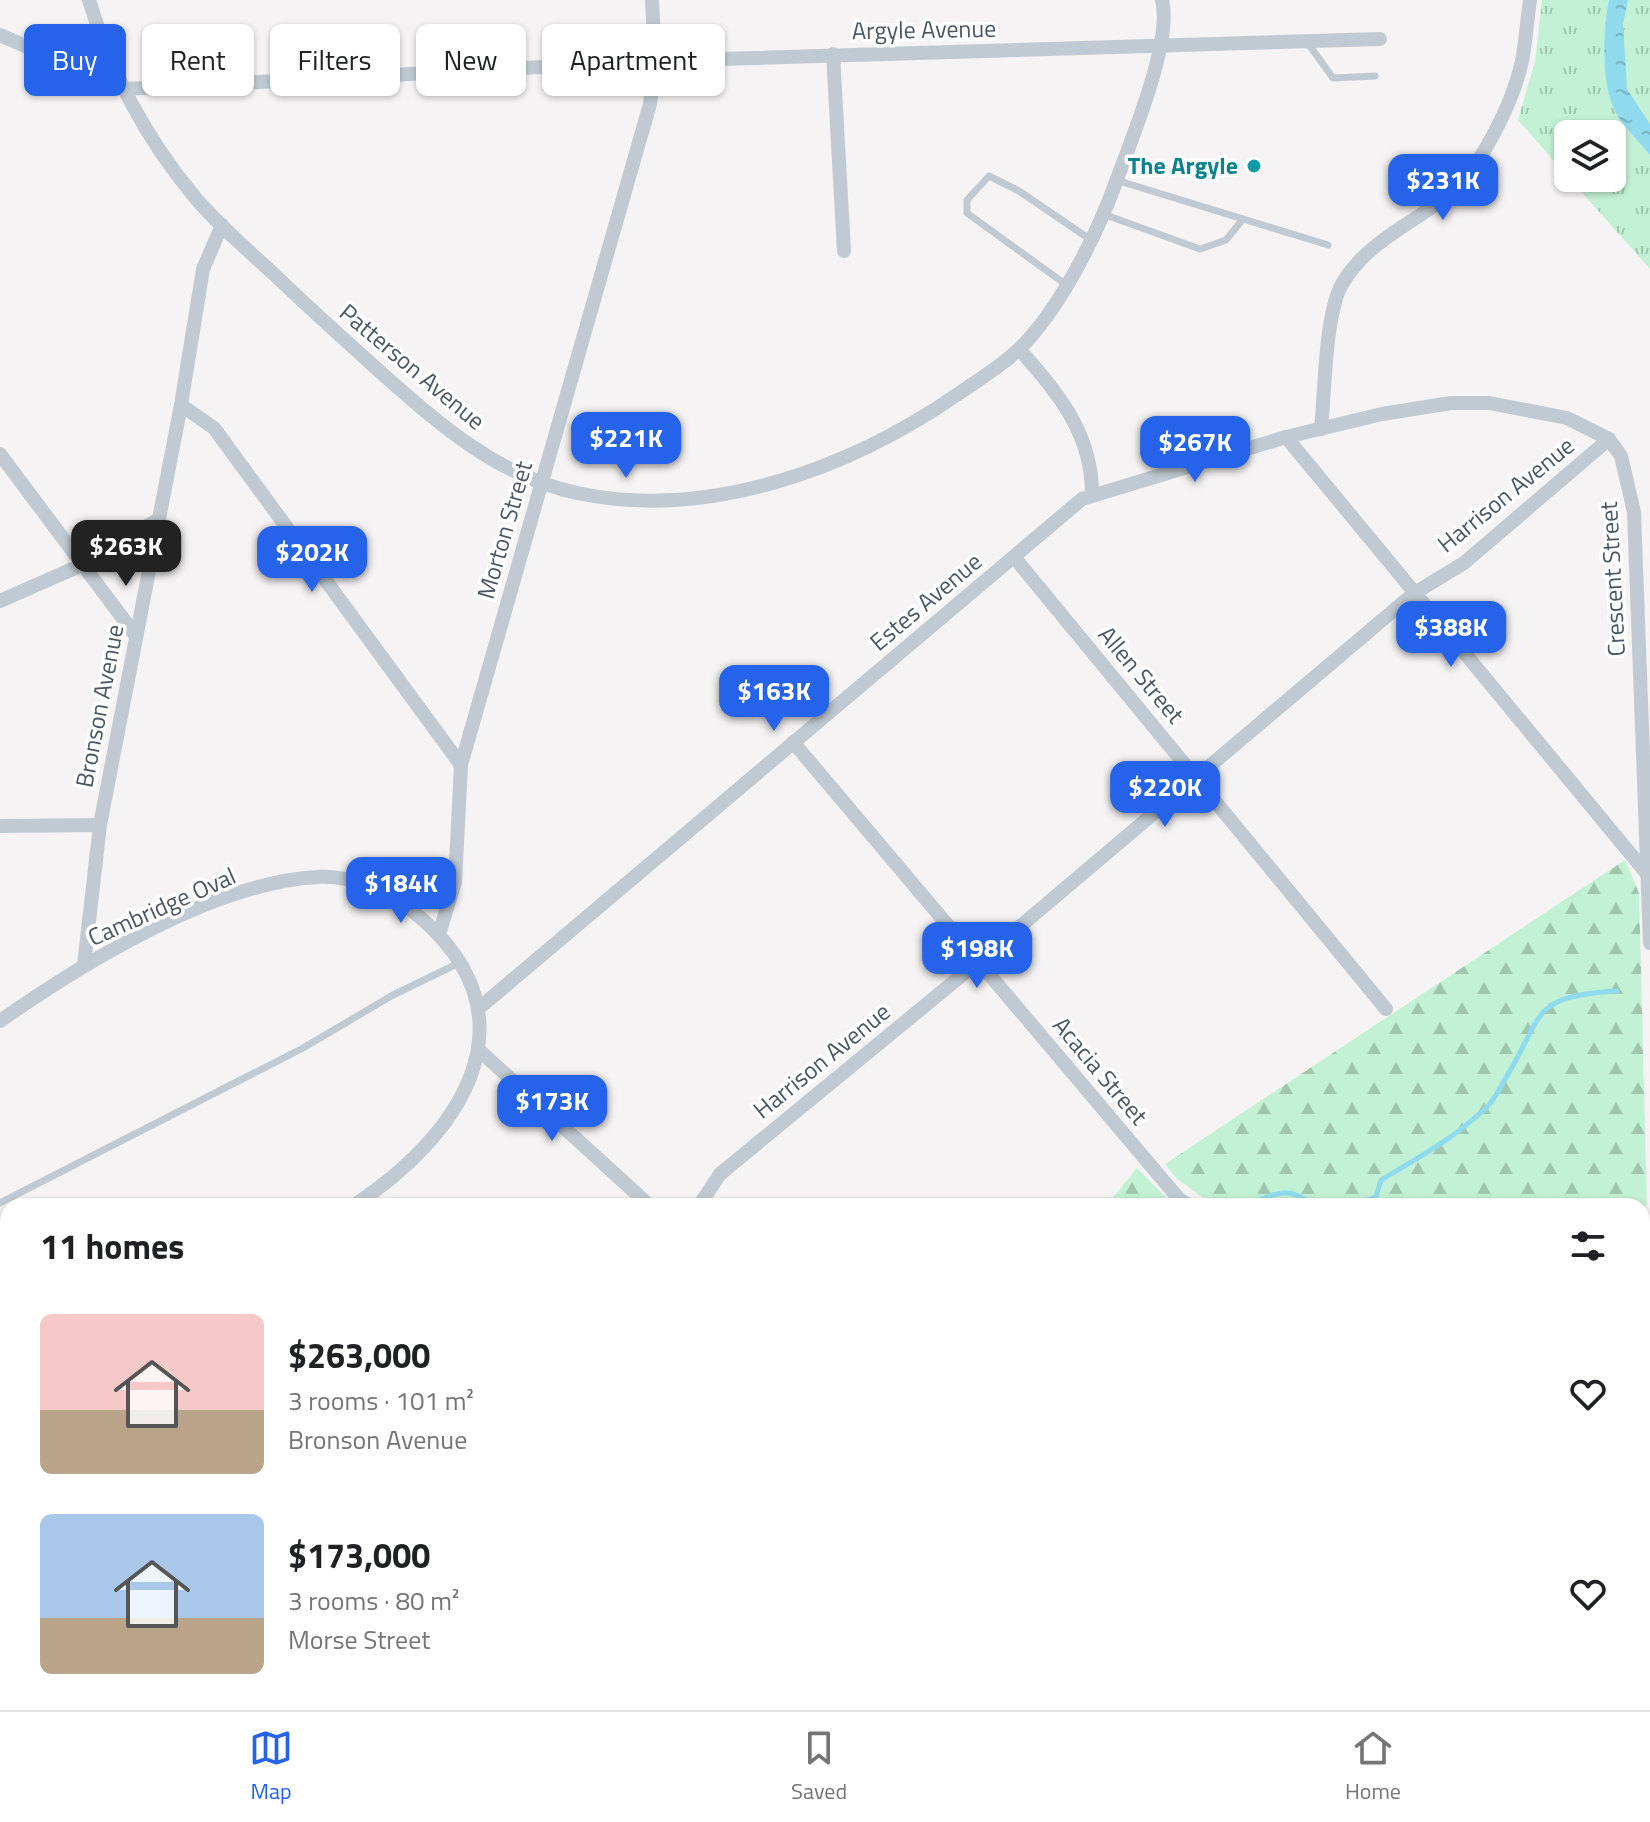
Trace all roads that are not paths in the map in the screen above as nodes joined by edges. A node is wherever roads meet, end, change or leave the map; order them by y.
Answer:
1 (89, 0) edge
2 (652, 0) edge
3 (1162, 0) edge
4 (1530, 0) edge
5 (98, 24) edge
6 (653, 24) edge
7 (0, 35) edge
8 (1380, 39) dead end
9 (1307, 42) junction
10 (24, 45) edge
11 (1157, 47) junction
12 (833, 54) junction
13 (725, 58) edge
14 (542, 67) edge
15 (1375, 76) dead end
16 (126, 89) edge
17 (126, 92) edge
18 (651, 96) edge
19 (1116, 180) junction
20 (1103, 214) junction
21 (1243, 219) junction
22 (222, 225) junction
23 (1091, 240) junction
24 (1328, 245) dead end
25 (844, 251) dead end
26 (1065, 284) junction
27 (1019, 349) junction
28 (181, 405) junction
29 (1321, 429) junction
30 (1286, 437) junction
31 (1609, 439) junction
32 (0, 454) edge
33 (541, 483) junction
34 (1092, 496) junction
35 (159, 519) junction
36 (1014, 557) junction
37 (84, 564) junction
38 (1413, 594) junction
39 (0, 601) edge
40 (136, 636) junction
41 (793, 742) junction
42 (461, 765) junction
43 (1198, 777) junction
44 (100, 825) junction
45 (0, 826) edge
46 (1648, 875) junction
47 (439, 934) junction
48 (1650, 943) edge
49 (461, 962) junction
50 (978, 962) junction
51 (84, 965) junction
52 (478, 1009) junction
53 (1386, 1009) dead end
54 (0, 1021) edge
55 (480, 1051) junction
56 (10, 1198) edge
57 (364, 1198) edge
58 (641, 1198) edge
59 (704, 1198) edge
60 (1178, 1198) edge

1 - 5 street, Patterson Avenue
2 - 6 street, Morton Street
3 - 11 street, Patterson Avenue
4 - 29 street
7 - 10 street, Argyle Avenue
8 - 9 street, Argyle Avenue
9 - 11 street, Argyle Avenue
9 - 15 lane
11 - 12 street, Argyle Avenue
11 - 19 street, Patterson Avenue
12 - 13 street, Argyle Avenue
12 - 25 street
14 - 16 street, Argyle Avenue
17 - 22 street, Patterson Avenue
18 - 33 street, Morton Street
19 - 20 street, Patterson Avenue
19 - 21 lane
20 - 21 lane
20 - 23 street, Patterson Avenue
21 - 24 lane
22 - 28 street, Bronson Avenue
22 - 33 street, Patterson Avenue
23 - 26 street, Patterson Avenue
23 - 26 lane
26 - 27 street, Patterson Avenue
27 - 33 street, Patterson Avenue
27 - 34 street
28 - 35 street, Bronson Avenue
28 - 42 street
29 - 30 street
29 - 31 street
30 - 34 street
30 - 38 street
31 - 38 street, Harrison Avenue
31 - 46 street, Crescent Street
32 - 37 street
33 - 42 street, Morton Street
34 - 36 street, Estes Avenue
35 - 37 street
35 - 40 street, Bronson Avenue
36 - 41 street, Estes Avenue
36 - 43 street, Allen Street
37 - 39 street
37 - 40 street
38 - 43 street, Harrison Avenue
38 - 46 street
40 - 44 street, Bronson Avenue
41 - 50 street, Acacia Street
41 - 52 street, Estes Avenue
42 - 47 street, Morton Street
43 - 50 street, Harrison Avenue
43 - 53 street, Allen Street
44 - 45 street
44 - 51 street, Bronson Avenue
46 - 48 street, Crescent Street
47 - 49 street, Cambridge Oval
47 - 51 street, Cambridge Oval
49 - 52 street, Cambridge Oval
49 - 56 lane
50 - 59 street, Harrison Avenue
50 - 60 street, Acacia Street
51 - 54 street, Cambridge Oval
52 - 55 street, Cambridge Oval
55 - 57 street, Cambridge Oval
55 - 58 street

